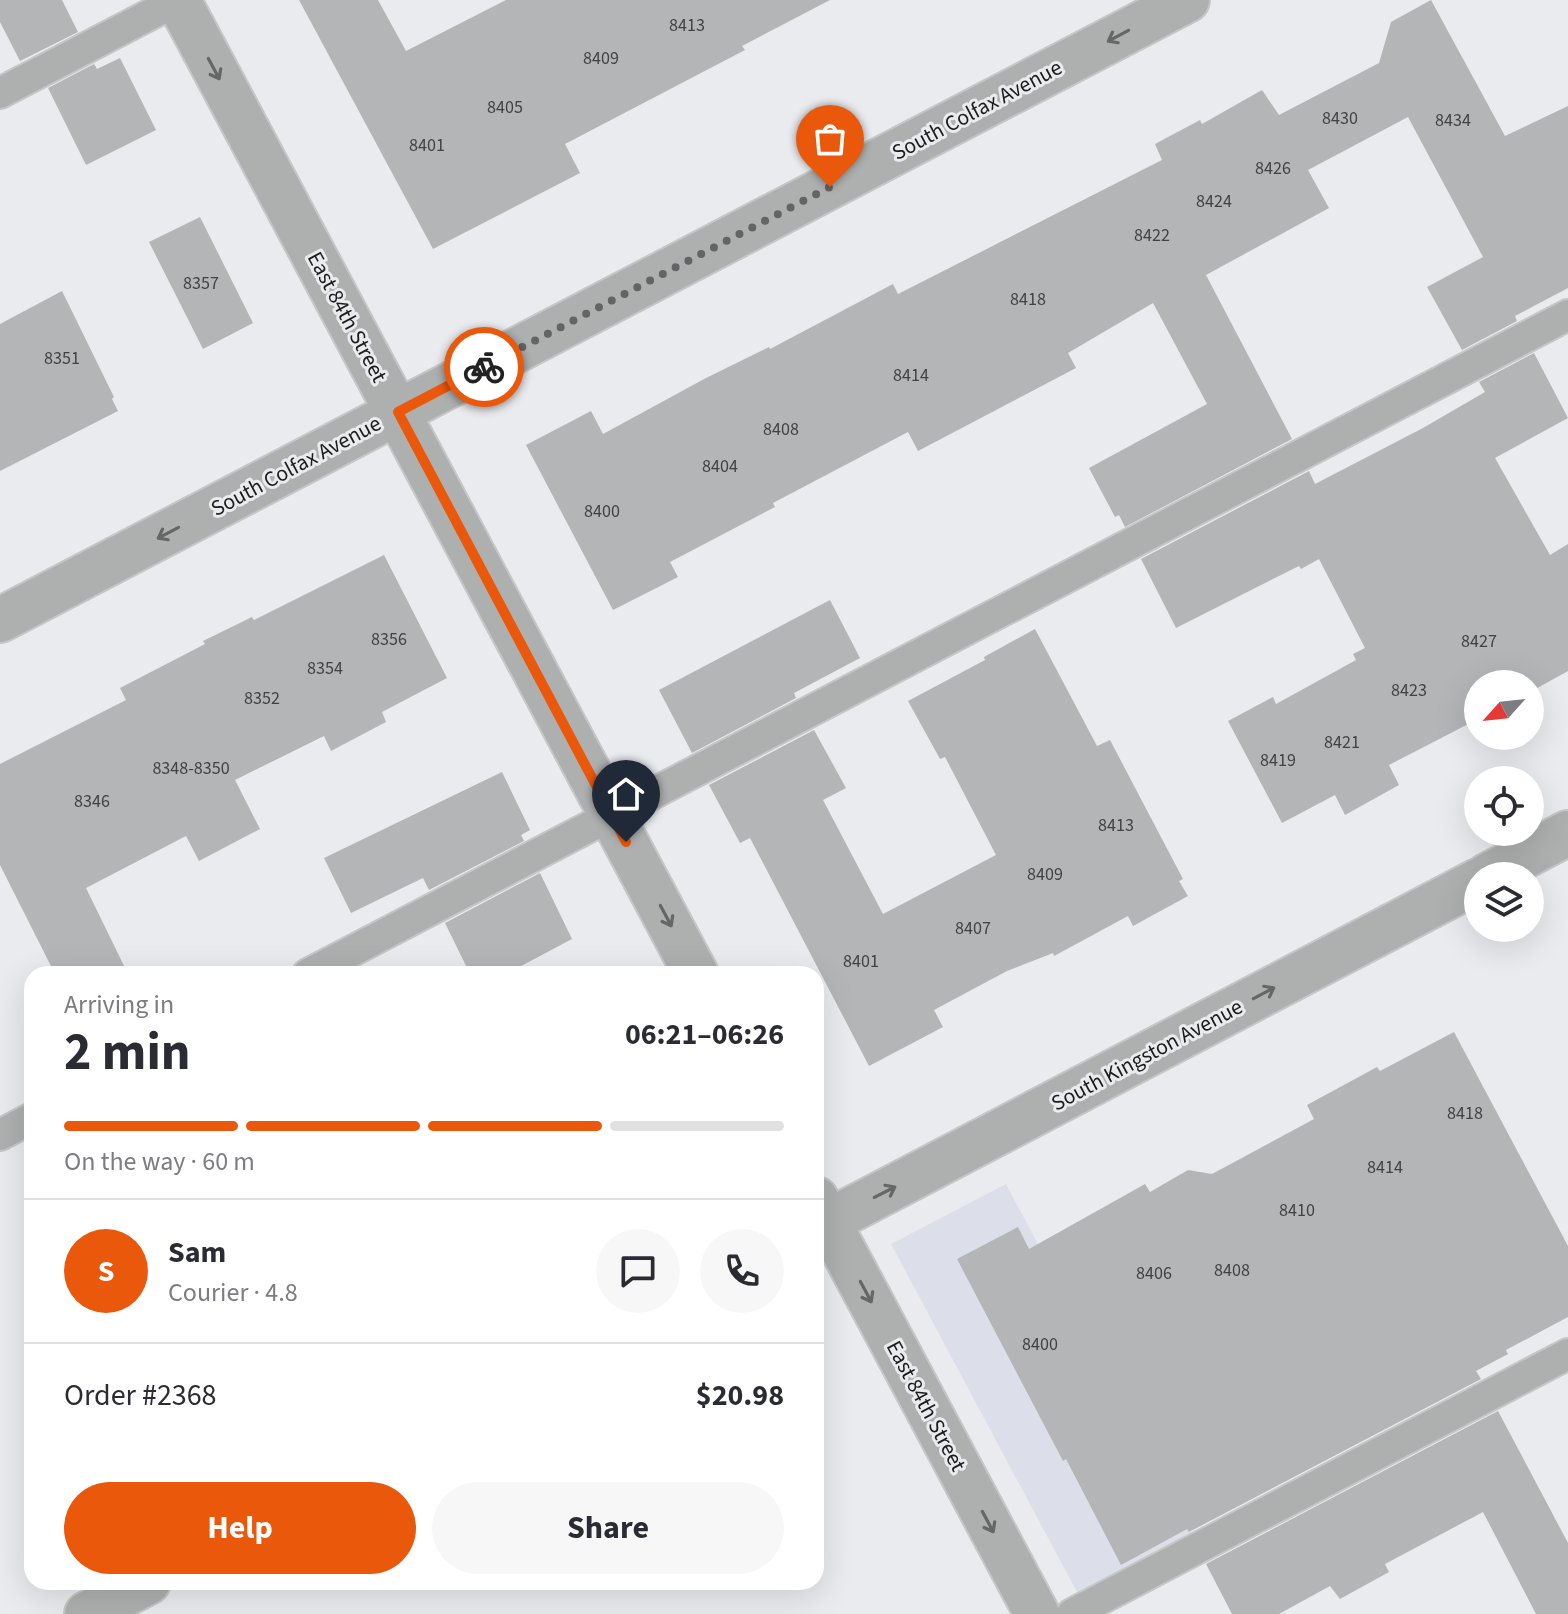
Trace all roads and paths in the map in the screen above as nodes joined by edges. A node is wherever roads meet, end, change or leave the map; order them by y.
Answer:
1 (178, 0) edge
2 (1187, 0) edge
3 (0, 93) edge
4 (1568, 315) edge
5 (398, 412) junction
6 (0, 620) edge
7 (612, 815) junction
8 (1568, 833) edge
9 (1513, 862) edge
10 (1464, 888) edge
11 (323, 966) edge
12 (692, 966) edge
13 (24, 1122) edge
14 (0, 1135) edge
15 (824, 1214) edge
16 (824, 1223) edge
17 (1568, 1354) edge
18 (133, 1590) edge
19 (87, 1614) edge
20 (1037, 1614) edge
21 (1072, 1614) edge

1 - 3 lane
1 -> 5 street, East 84th Street
2 -> 5 street, South Colfax Avenue
4 - 7 lane
5 -> 6 street, South Colfax Avenue
5 - 7 street, East 84th Street
7 - 11 lane
7 -> 12 street, East 84th Street
8 - 9 street
15 -> 10 street, South Kingston Avenue
13 - 14 lane
16 -> 20 street, East 84th Street
17 - 21 lane
18 - 19 street

